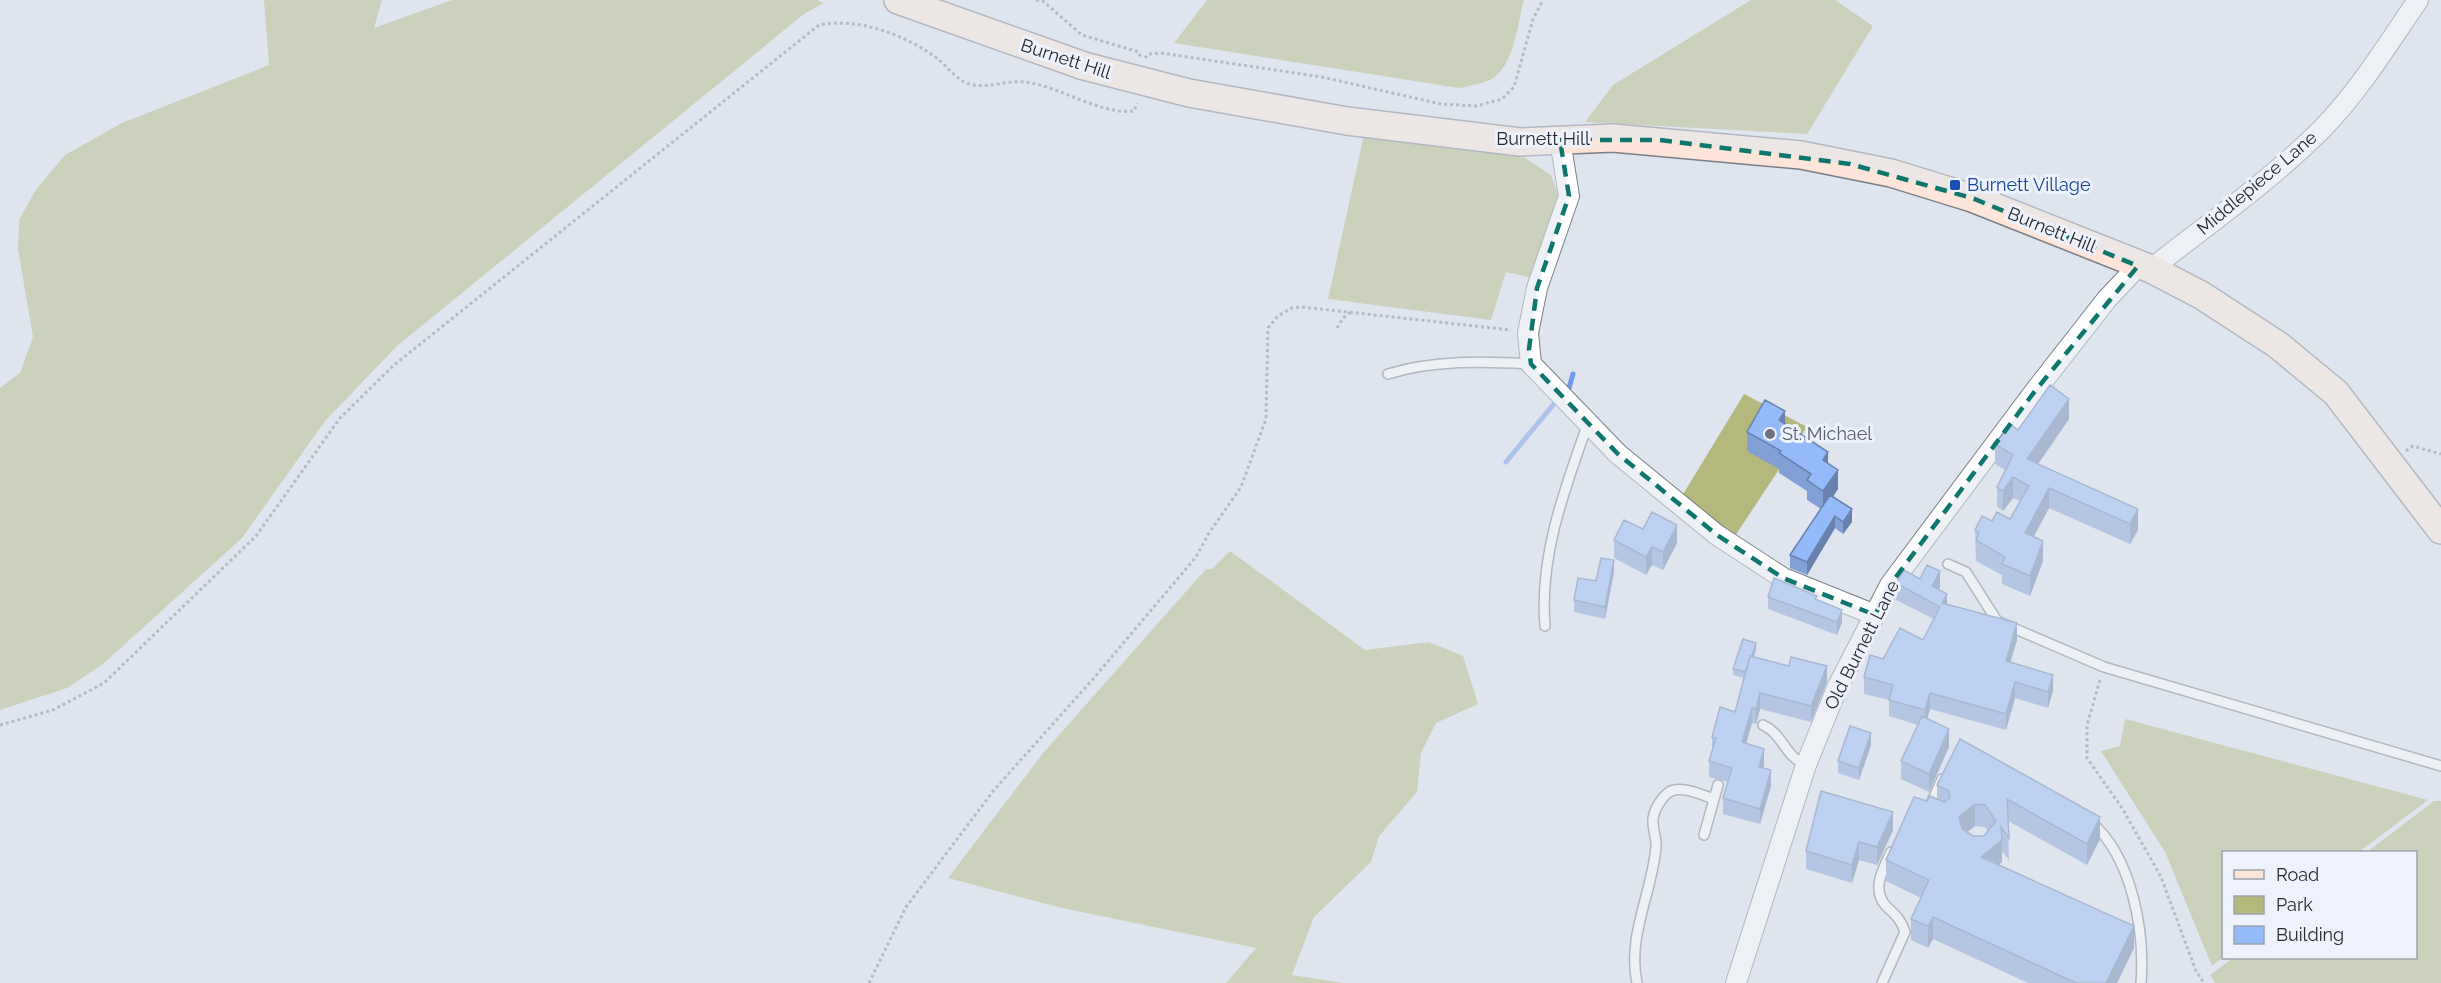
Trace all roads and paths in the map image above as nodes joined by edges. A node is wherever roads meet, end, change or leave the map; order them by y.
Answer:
1 (898, 0) edge
2 (1036, 0) edge
3 (1543, 0) edge
4 (2418, 0) edge
5 (1142, 72) junction
6 (1560, 140) junction
7 (2144, 267) junction
8 (1353, 311) junction
9 (1337, 328) dead end
10 (1528, 333) junction
11 (1531, 364) junction
12 (1388, 374) dead end
13 (1589, 421) junction
14 (2441, 454) edge
15 (2392, 462) junction
16 (2441, 530) edge
17 (1948, 564) dead end
18 (1875, 615) junction
19 (1545, 626) dead end
20 (2104, 667) junction
21 (0, 725) edge
22 (1763, 725) dead end
23 (1806, 765) junction
24 (2441, 766) edge
25 (1948, 767) edge
26 (1718, 785) dead end
27 (1714, 799) junction
28 (1928, 810) edge
29 (2080, 815) edge
30 (1704, 835) dead end
31 (1894, 845) edge
32 (869, 983) edge
33 (1637, 983) edge
34 (1736, 983) edge
35 (1882, 983) edge
36 (2141, 983) edge
37 (2204, 983) edge

1 - 5 main road, Burnett Hill
2 - 5 path
3 - 5 path
4 - 7 street, Middlepiece Lane
5 - 6 main road, Burnett Hill
5 - 21 path
6 - 7 main road, Burnett Hill
6 - 10 street
7 - 15 main road, Burnett Hill
7 - 18 street, Old Burnett Lane
8 - 9 path
8 - 10 path
8 - 32 path
10 - 11 street
11 - 12 lane
11 - 13 street
13 - 18 street
13 - 19 lane
14 - 15 path
15 - 16 main road, Burnett Hill
17 - 20 lane
18 - 23 street, Old Burnett Lane
20 - 24 lane
20 - 37 path
22 - 23 lane
23 - 34 street, Old Burnett Lane
25 - 28 lane
26 - 27 lane
27 - 30 lane
27 - 33 lane
29 - 36 lane
31 - 35 lane

